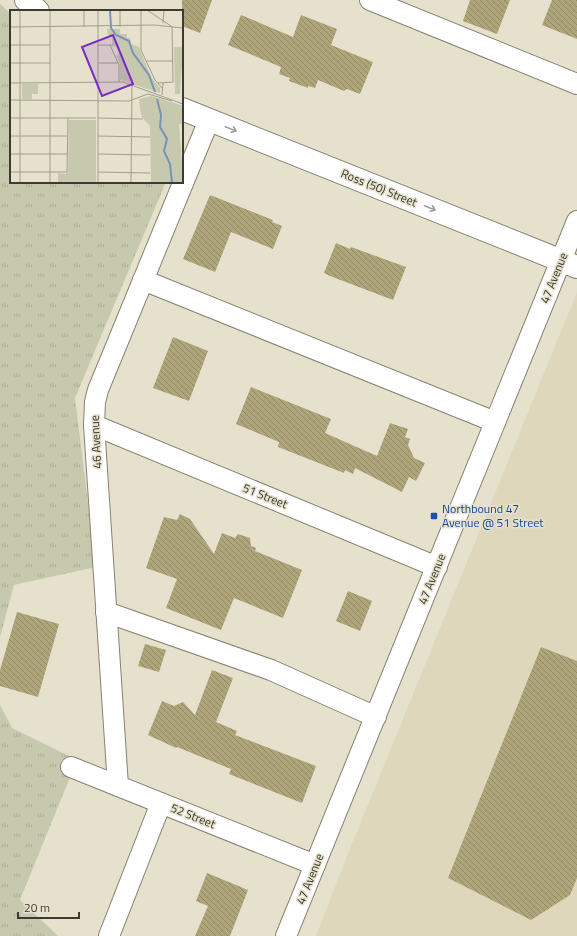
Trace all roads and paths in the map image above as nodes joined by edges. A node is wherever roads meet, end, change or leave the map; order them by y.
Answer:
1 (26, 0) edge
2 (370, 0) edge
3 (37, 10) edge
4 (577, 84) edge
5 (183, 109) edge
6 (209, 120) junction
7 (577, 221) edge
8 (569, 263) edge
9 (143, 280) junction
10 (496, 422) junction
11 (94, 426) junction
12 (437, 567) junction
13 (106, 612) junction
14 (376, 717) junction
15 (71, 767) dead end
16 (118, 786) junction
17 (158, 809) junction
18 (315, 865) junction
19 (109, 936) edge
20 (286, 936) edge

1 - 3 main road
2 - 4 street
5 - 6 main road, Ross (50) Street
6 -> 8 main road, Ross (50) Street
6 - 9 street, 46 Avenue
7 - 8 street, 47 Avenue
8 - 10 street, 47 Avenue
9 - 10 street
9 - 11 street, 46 Avenue
10 - 12 street, 47 Avenue
11 - 12 street, 51 Street
11 - 13 street, 46 Avenue
12 - 14 street, 47 Avenue
13 - 14 street
13 - 16 street, 46 Avenue
14 - 18 street, 47 Avenue
15 - 16 street, 52 Street
16 - 17 street, 52 Street
17 - 18 street, 52 Street
17 - 19 street
18 - 20 street, 47 Avenue

